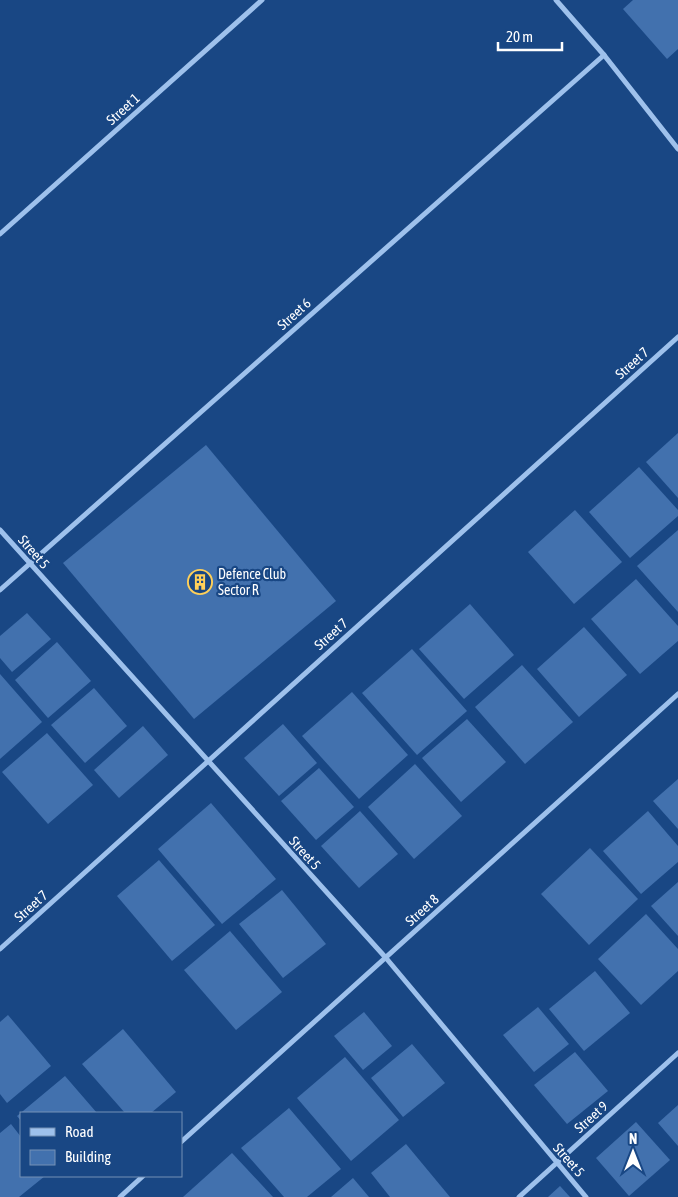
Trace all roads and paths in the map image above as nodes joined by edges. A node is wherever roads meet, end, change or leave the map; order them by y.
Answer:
1 (262, 0) edge
2 (556, 0) edge
3 (604, 55) junction
4 (678, 149) edge
5 (0, 234) edge
6 (678, 337) edge
7 (0, 530) edge
8 (30, 564) junction
9 (0, 590) edge
10 (678, 694) edge
11 (207, 762) junction
12 (0, 949) edge
13 (386, 958) junction
14 (678, 1053) edge
15 (182, 1141) edge
16 (556, 1164) junction
17 (142, 1177) edge
18 (120, 1197) edge
19 (519, 1197) edge
20 (586, 1197) edge

1 - 5 street, Street 1
2 - 3 street
3 - 4 street
3 - 8 street, Street 6
6 - 11 street, Street 7
7 - 8 street, Street 5
8 - 9 street, Street 6
8 - 11 street, Street 5
10 - 13 street, Street 8
11 - 12 street, Street 7
11 - 13 street, Street 5
13 - 15 street, Street 8
13 - 16 street, Street 5
14 - 16 street, Street 9
16 - 19 street, Street 9
16 - 20 street, Street 5
17 - 18 street

